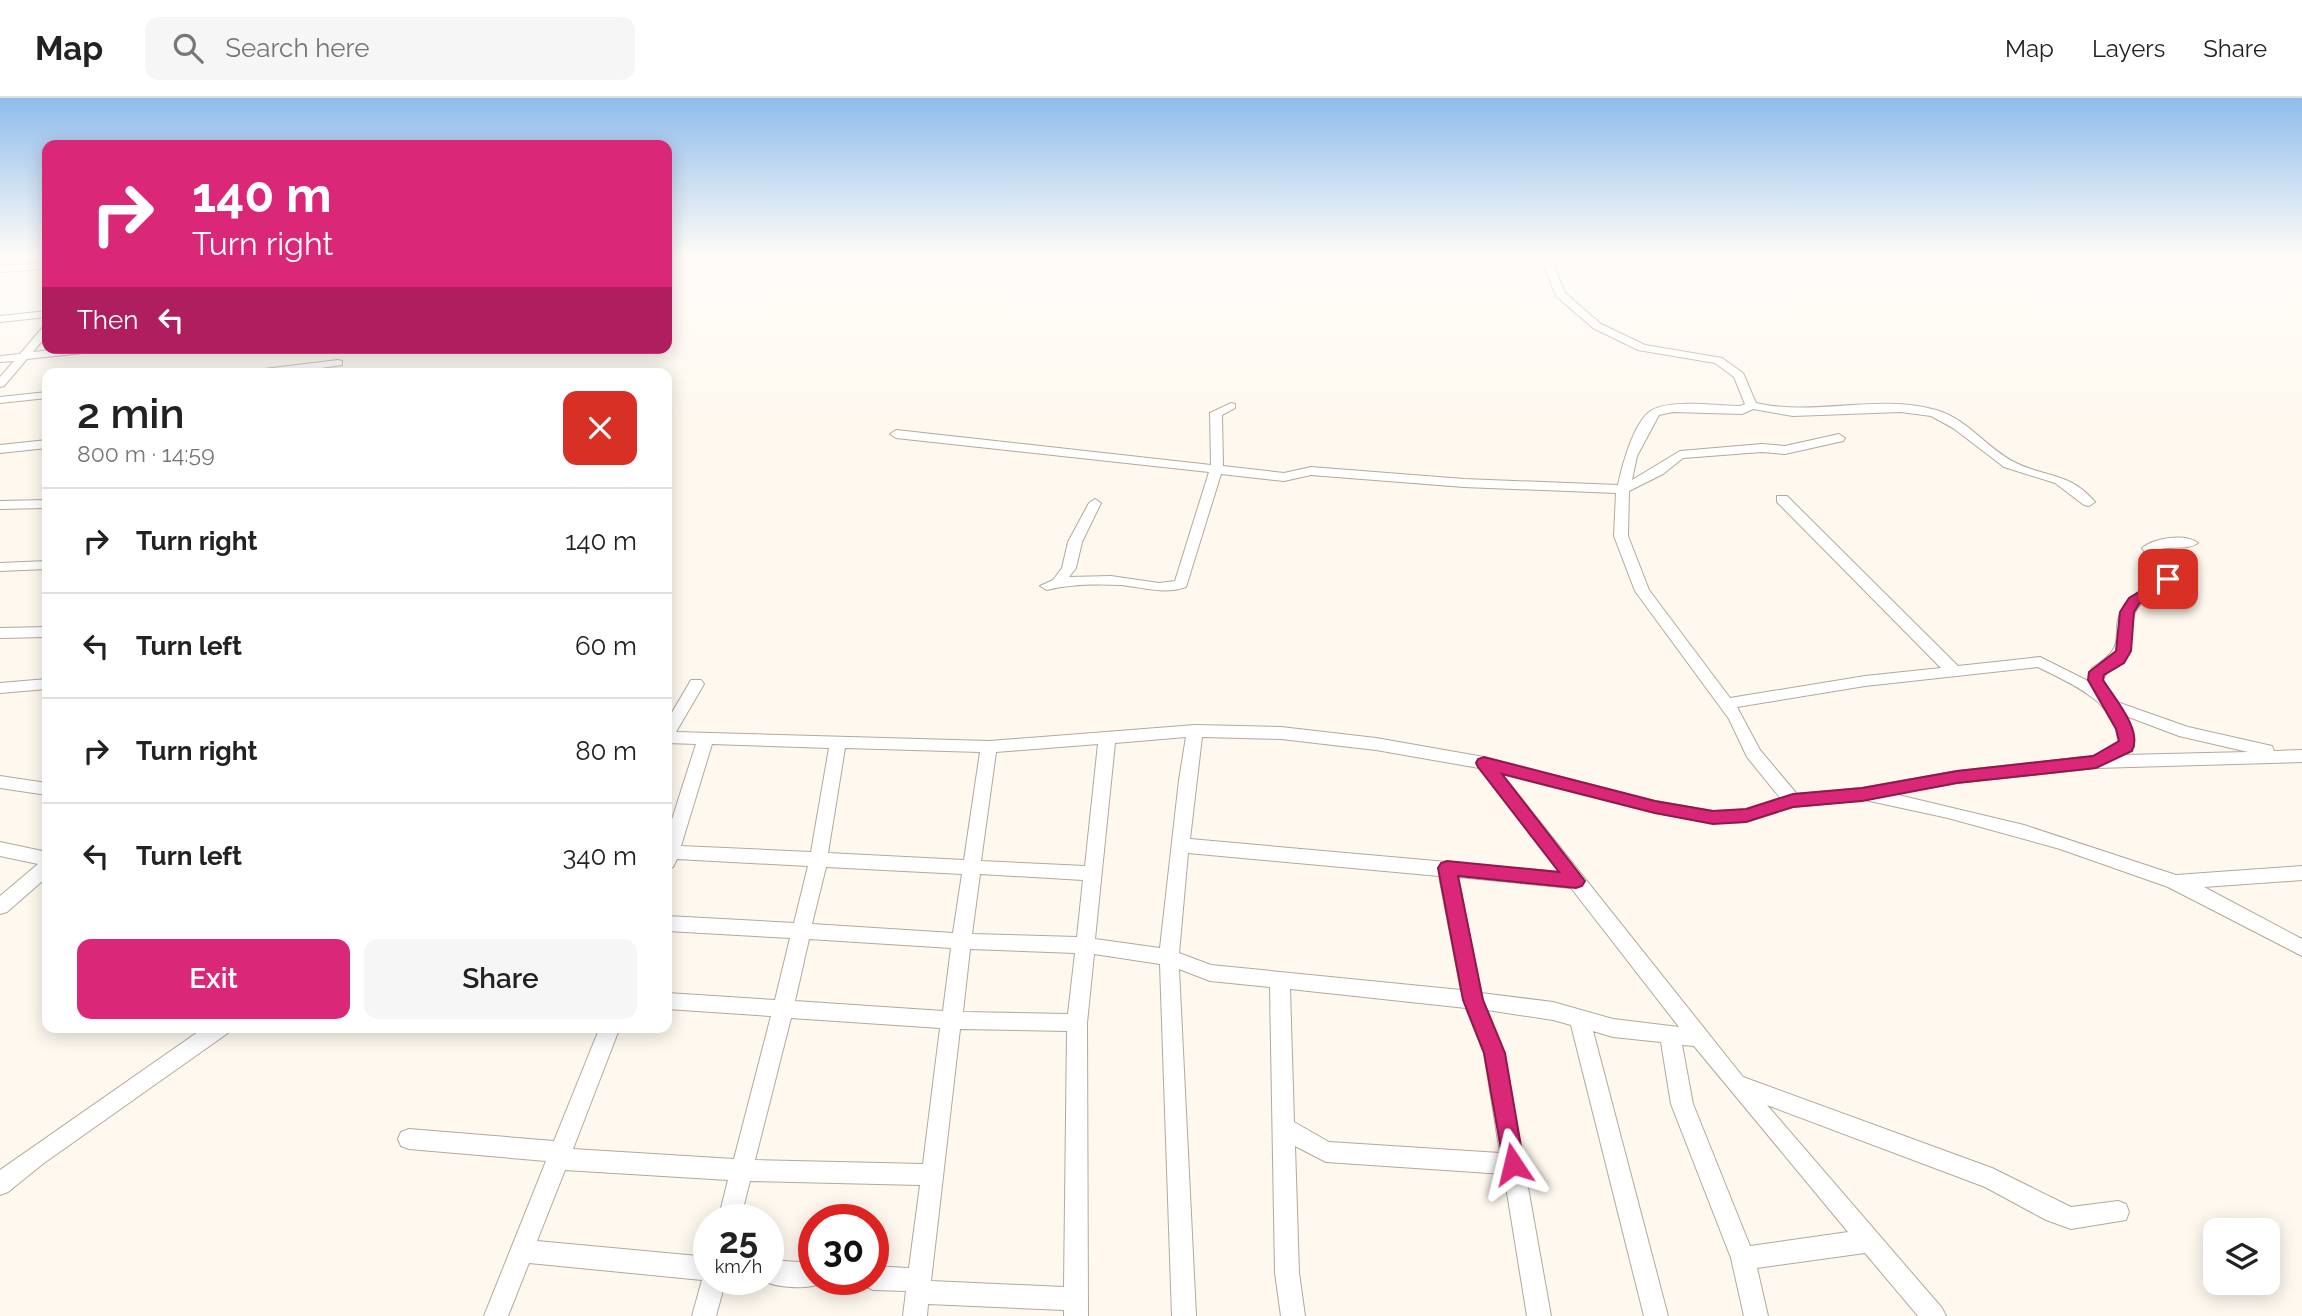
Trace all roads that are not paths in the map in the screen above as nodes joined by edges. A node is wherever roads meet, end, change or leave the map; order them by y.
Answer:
1 (1581, 313) edge
2 (42, 315) edge
3 (0, 319) edge
4 (42, 336) edge
5 (44, 354) edge
6 (25, 356) junction
7 (0, 359) edge
8 (338, 363) dead end
9 (297, 368) edge
10 (0, 384) edge
11 (42, 396) edge
12 (0, 400) edge
13 (1751, 405) junction
14 (1231, 406) dead end
15 (896, 434) dead end
16 (1839, 438) dead end
17 (42, 445) edge
18 (0, 449) edge
19 (1214, 471) junction
20 (1623, 489) junction
21 (1782, 499) dead end
22 (2089, 502) dead end
23 (1095, 503) dead end
24 (42, 504) edge
25 (0, 505) edge
26 (2191, 543) dead end
27 (42, 565) edge
28 (0, 567) edge
29 (42, 632) edge
30 (0, 633) edge
31 (1954, 671) junction
32 (42, 684) edge
33 (696, 684) dead end
34 (0, 688) edge
35 (1725, 704) junction
36 (2110, 705) junction
37 (672, 727) edge
38 (1195, 731) junction
39 (672, 736) edge
40 (706, 737) junction
41 (1107, 738) junction
42 (838, 741) junction
43 (989, 747) junction
44 (2295, 756) edge
45 (2096, 762) junction
46 (1484, 763) junction
47 (0, 782) edge
48 (42, 788) edge
49 (1862, 794) junction
50 (1793, 801) junction
51 (672, 843) edge
52 (1180, 845) junction
53 (0, 849) edge
54 (672, 855) edge
55 (42, 858) edge
56 (818, 860) junction
57 (1447, 868) junction
58 (971, 869) junction
59 (42, 871) edge
60 (1091, 873) junction
61 (2302, 873) edge
62 (1576, 881) junction
63 (2175, 882) junction
64 (0, 907) edge
65 (672, 923) edge
66 (801, 932) junction
67 (964, 942) junction
68 (1083, 945) junction
69 (2302, 948) edge
70 (1168, 957) junction
71 (1280, 979) junction
72 (1473, 1000) junction
73 (672, 1001) edge
74 (783, 1009) junction
75 (1580, 1018) junction
76 (952, 1020) junction
77 (1077, 1023) junction
78 (212, 1033) edge
79 (608, 1033) edge
80 (1670, 1035) junction
81 (1699, 1038) junction
82 (1735, 1083) junction
83 (1284, 1128) junction
84 (409, 1139) dead end
85 (560, 1156) junction
86 (1513, 1164) junction
87 (742, 1170) junction
88 (933, 1175) junction
89 (0, 1184) edge
90 (733, 1204) edge
91 (2118, 1212) dead end
92 (1870, 1241) junction
93 (523, 1251) junction
94 (1743, 1258) junction
95 (693, 1267) edge
96 (889, 1285) edge
97 (709, 1295) edge
98 (917, 1296) edge
99 (1076, 1308) edge
100 (496, 1316) edge
101 (704, 1316) edge
102 (1184, 1316) edge
103 (1293, 1316) edge
104 (1539, 1316) edge
105 (1656, 1316) edge
106 (1756, 1316) edge
107 (1934, 1316) edge

1 - 13 street
2 - 3 street
4 - 6 street
5 - 6 street
6 - 7 street
6 - 10 street
8 - 9 street
11 - 12 street
13 - 20 street
13 - 22 street
14 - 19 street
15 - 19 street
16 - 20 street
17 - 18 street
19 - 20 street
19 - 23 street
20 - 35 street
21 - 31 street
24 - 25 street
26 - 36 street
27 - 28 street
29 - 30 street
31 - 35 street
31 - 36 street
32 - 34 street
33 - 37 street
35 - 50 street
36 - 44 street
36 - 45 street
38 - 41 street
38 - 46 street
38 - 52 street
39 - 40 street
40 - 42 street
40 - 51 street
41 - 43 street
41 - 60 street
42 - 43 street
42 - 56 street
43 - 58 street
44 - 45 street
45 - 49 street
46 - 50 street
46 - 62 street
47 - 48 street
49 - 50 street
49 - 63 street
52 - 57 street
52 - 70 street
53 - 55 street
54 - 56 street
56 - 58 street
56 - 66 street
57 - 62 street
57 - 72 street
58 - 60 street
58 - 67 street
59 - 64 street
60 - 68 street
61 - 63 street
62 - 81 street
63 - 69 street
65 - 66 street
66 - 67 street
66 - 74 street
67 - 68 street
67 - 76 street
68 - 70 street
68 - 77 street
70 - 71 street
70 - 102 street
71 - 72 street
71 - 83 street
72 - 75 street
72 - 86 street
73 - 74 street
74 - 76 street
74 - 87 street
75 - 80 street
75 - 105 street
76 - 77 street
76 - 88 street
77 - 99 street
78 - 89 street
79 - 85 street
80 - 81 street
80 - 94 street
81 - 82 street
82 - 91 street
82 - 92 street
83 - 86 street
83 - 103 street
84 - 85 street
85 - 87 street
85 - 93 street
86 - 104 street
87 - 88 street
87 - 90 street
88 - 98 street
92 - 94 street
92 - 107 street
93 - 95 street
93 - 100 street
94 - 106 street
96 - 98 street
97 - 101 street
98 - 99 street

